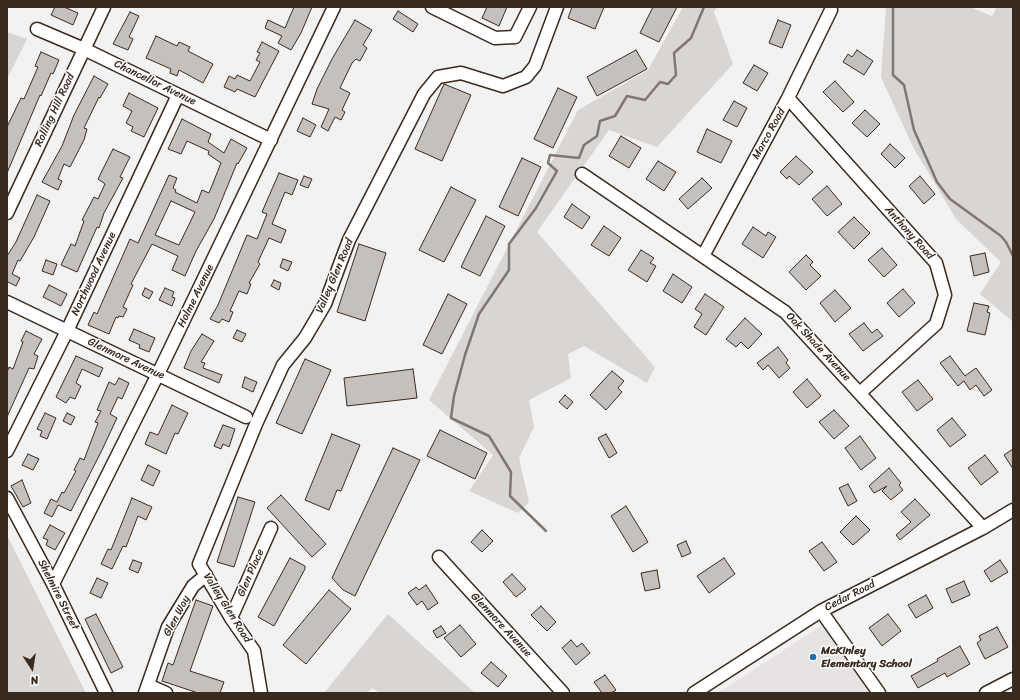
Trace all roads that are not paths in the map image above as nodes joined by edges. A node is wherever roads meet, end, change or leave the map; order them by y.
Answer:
1 (104, 7) edge
2 (334, 7) edge
3 (432, 7) edge
4 (530, 7) edge
5 (557, 7) edge
6 (831, 10) dead end
7 (37, 29) dead end
8 (84, 49) junction
9 (178, 95) junction
10 (788, 98) junction
11 (271, 140) junction
12 (582, 174) dead end
13 (7, 213) edge
14 (703, 256) junction
15 (7, 302) edge
16 (67, 331) junction
17 (158, 374) junction
18 (861, 392) junction
19 (246, 417) dead end
20 (7, 451) edge
21 (7, 498) edge
22 (1013, 510) edge
23 (270, 528) dead end
24 (983, 528) junction
25 (439, 557) dead end
26 (206, 575) junction
27 (53, 584) junction
28 (821, 611) junction
29 (231, 618) junction
30 (1013, 679) edge
31 (146, 689) edge
32 (106, 693) edge
33 (166, 693) edge
34 (261, 693) edge
35 (563, 693) edge
36 (694, 693) edge
37 (879, 693) edge
38 (986, 693) edge

1 - 8 street, Rolling Hill Road
2 - 11 street, Holme Avenue
3 - 4 street
5 - 26 street, Valley Glen Road
6 - 10 street, Marco Road
7 - 8 street, Chancellor Avenue
8 - 9 street, Chancellor Avenue
8 - 13 street, Rolling Hill Road
9 - 11 street, Chancellor Avenue
9 - 16 street, Northwood Avenue
10 - 14 street, Marco Road
10 - 18 street, Anthony Road
11 - 17 street, Holme Avenue
12 - 14 street, Oak Shade Avenue
14 - 18 street, Oak Shade Avenue
15 - 16 street, Glenmore Avenue
16 - 17 street, Glenmore Avenue
16 - 20 street, Northwood Avenue
17 - 19 street, Glenmore Avenue
17 - 27 street, Holme Avenue
18 - 24 street, Oak Shade Avenue
21 - 27 street, Shelmire Street
22 - 24 street, Cedar Road
23 - 29 street, Glen Place
24 - 28 street, Cedar Road
25 - 35 street, Glenmore Avenue
26 - 29 street, Valley Glen Road
26 - 31 street, Glen Way
27 - 32 street, Shelmire Street
28 - 36 street, Cedar Road
28 - 37 street
29 - 34 street, Valley Glen Road
30 - 38 street
31 - 33 street, Glen Way

